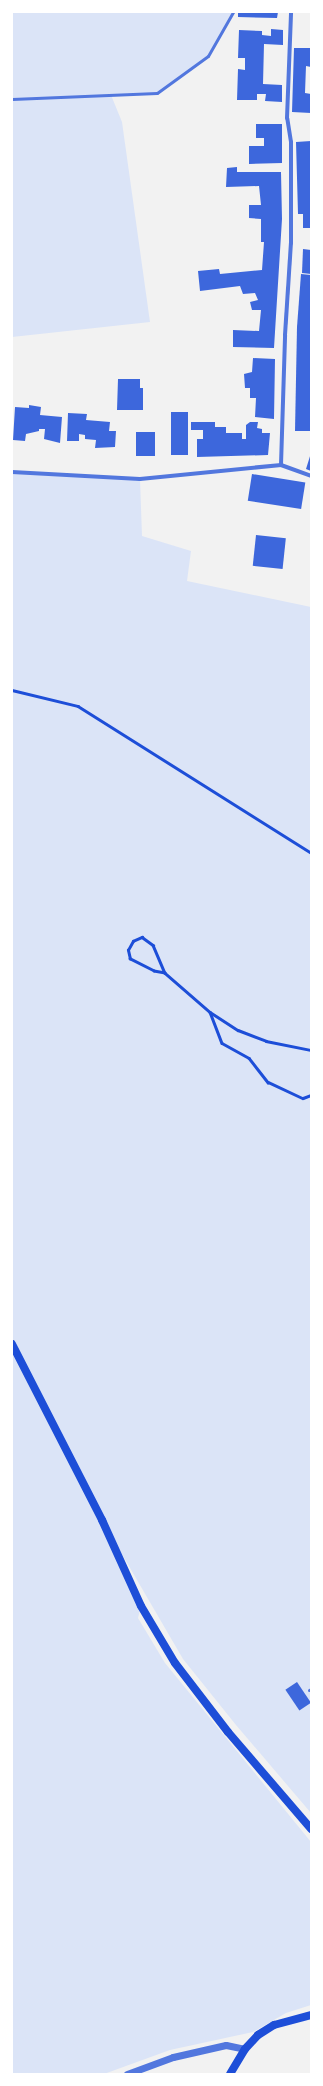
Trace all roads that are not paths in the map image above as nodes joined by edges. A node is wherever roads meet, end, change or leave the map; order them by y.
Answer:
1 (233, 12) edge
2 (291, 12) edge
3 (12, 99) edge
4 (281, 466) junction
5 (12, 472) edge
6 (311, 476) edge
7 (12, 1344) edge
8 (311, 1829) edge
9 (311, 2015) edge
10 (245, 2049) junction
11 (127, 2074) edge
12 (230, 2074) edge

1 - 3 lane
2 - 4 street
4 - 5 street
4 - 6 street
7 - 8 main road
9 - 10 main road
10 - 11 street
10 - 12 main road

